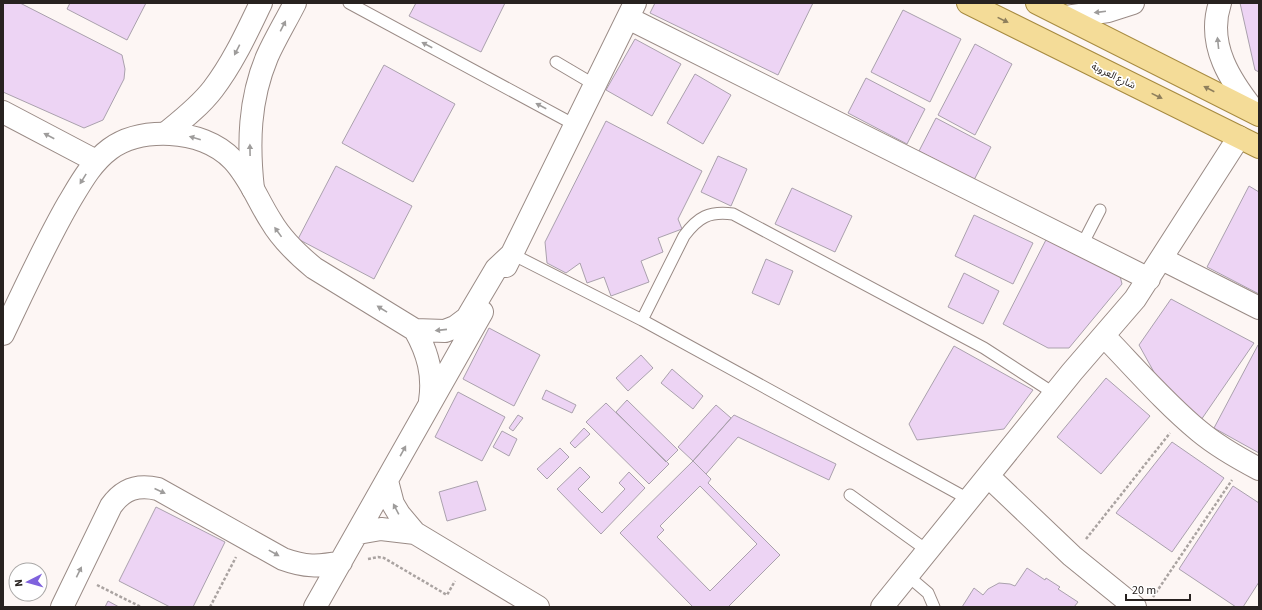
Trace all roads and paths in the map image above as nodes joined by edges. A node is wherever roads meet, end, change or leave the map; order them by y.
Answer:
1 (261, 3) edge
2 (295, 3) edge
3 (349, 3) edge
4 (968, 3) edge
5 (1037, 3) edge
6 (1133, 3) edge
7 (1220, 3) edge
8 (631, 11) edge
9 (1066, 17) junction
10 (556, 62) dead end
11 (595, 85) junction
12 (3, 112) edge
13 (1258, 114) edge
14 (575, 125) junction
15 (166, 134) junction
16 (1239, 137) junction
17 (1259, 147) edge
18 (96, 161) junction
19 (253, 189) junction
20 (1100, 210) dead end
21 (1082, 245) junction
22 (512, 254) junction
23 (1162, 259) junction
24 (1149, 279) junction
25 (1259, 308) edge
26 (642, 320) junction
27 (415, 330) junction
28 (3, 334) edge
29 (1104, 336) junction
30 (1055, 394) junction
31 (430, 404) junction
32 (1183, 416) junction
33 (1252, 465) edge
34 (989, 477) junction
35 (387, 481) junction
36 (850, 495) dead end
37 (970, 500) junction
38 (358, 533) junction
39 (415, 533) junction
40 (246, 538) junction
41 (928, 551) junction
42 (1072, 556) junction
43 (341, 562) junction
44 (364, 563) dead end
45 (465, 564) junction
46 (77, 574) junction
47 (908, 576) junction
48 (1143, 604) edge
49 (62, 607) edge
50 (142, 607) edge
51 (210, 607) edge
52 (315, 607) edge
53 (538, 607) edge
54 (882, 607) edge
55 (934, 607) edge

1 -> 15 street
19 -> 2 street
14 -> 3 lane
4 -> 16 main road, شارع العروبة
5 - 9 main road
6 -> 9 street
13 -> 7 street
8 - 11 street
8 - 21 street
13 -> 9 main road
10 - 11 lane
11 - 14 street
18 -> 12 street
14 - 22 street
15 - 18 street
19 -> 15 street
16 - 17 main road, شارع العروبة
16 - 23 street
18 -> 28 street
27 -> 19 street
20 - 21 lane
21 - 24 street
22 - 26 lane
22 -> 27 street
22 - 31 street
23 - 24 street
23 - 25 street
24 - 29 street
26 - 30 lane
26 - 37 lane
27 - 31 street
29 - 30 street
29 - 32 street
30 - 34 street
35 -> 31 street
32 - 33 street
32 - 42 path
33 - 48 path
34 - 37 street
34 - 42 street
35 - 38 street
39 -> 35 street
36 - 41 lane
37 - 41 street
38 - 39 street
38 - 43 street
39 - 45 street
40 -> 43 street
46 -> 40 street
40 - 51 path
41 - 47 street
42 - 48 street
43 - 52 street
44 - 45 path
45 - 53 street
46 - 49 street
46 - 50 path
47 - 54 street
47 - 55 lane

